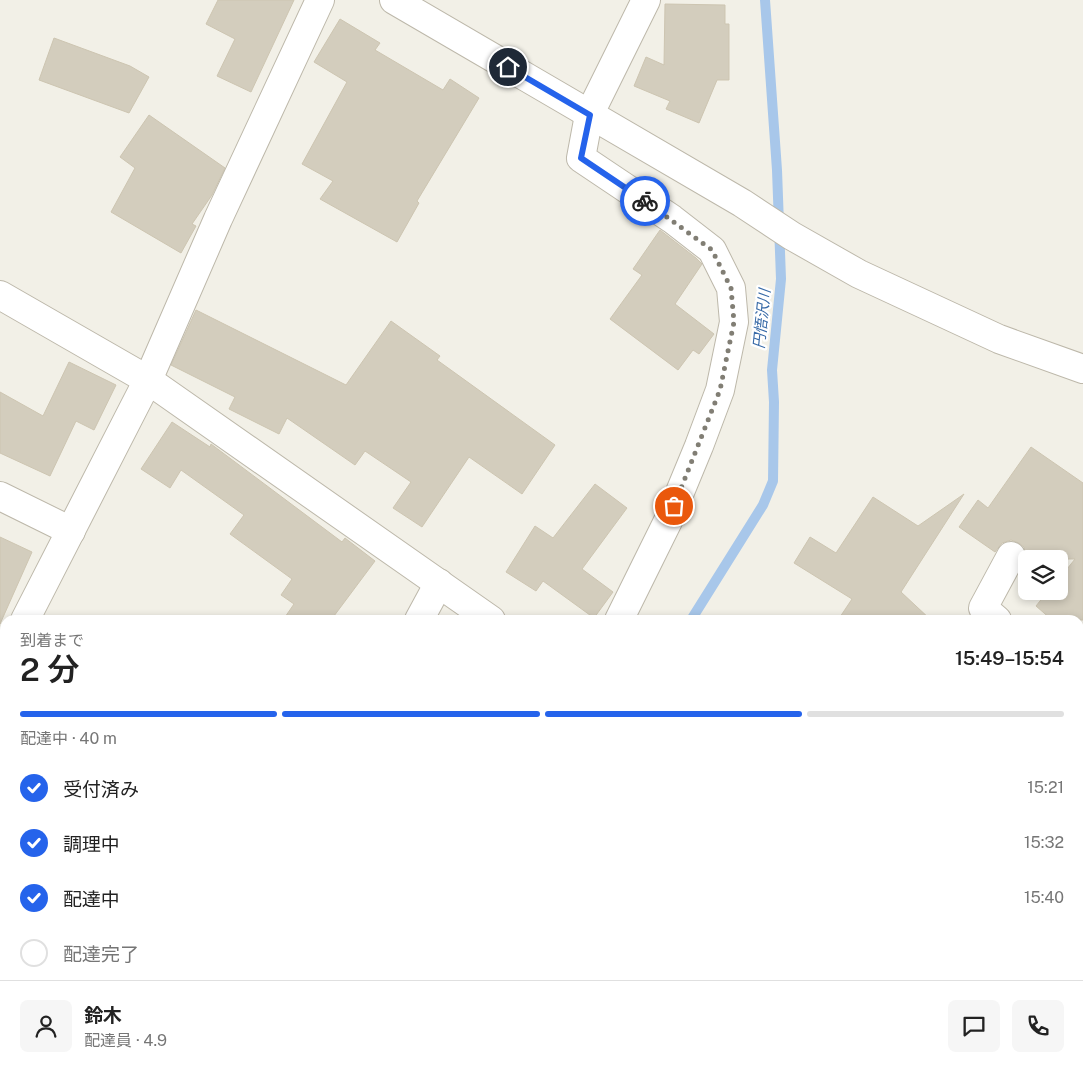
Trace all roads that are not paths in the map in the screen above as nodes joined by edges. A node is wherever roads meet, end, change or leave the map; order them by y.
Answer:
1 (320, 0) edge
2 (394, 0) edge
3 (646, 0) edge
4 (590, 115) junction
5 (0, 295) edge
6 (1083, 369) edge
7 (148, 380) junction
8 (0, 496) edge
9 (71, 530) junction
10 (1011, 556) dead end
11 (439, 583) junction
12 (28, 615) edge
13 (422, 615) edge
14 (485, 615) edge
15 (621, 615) edge
16 (992, 615) edge

1 - 7 street
2 - 4 street
3 - 4 street
4 - 6 street
4 - 15 street
5 - 7 street
7 - 9 street
7 - 11 street
8 - 9 street
9 - 12 street
10 - 16 street
11 - 13 street
11 - 14 street

